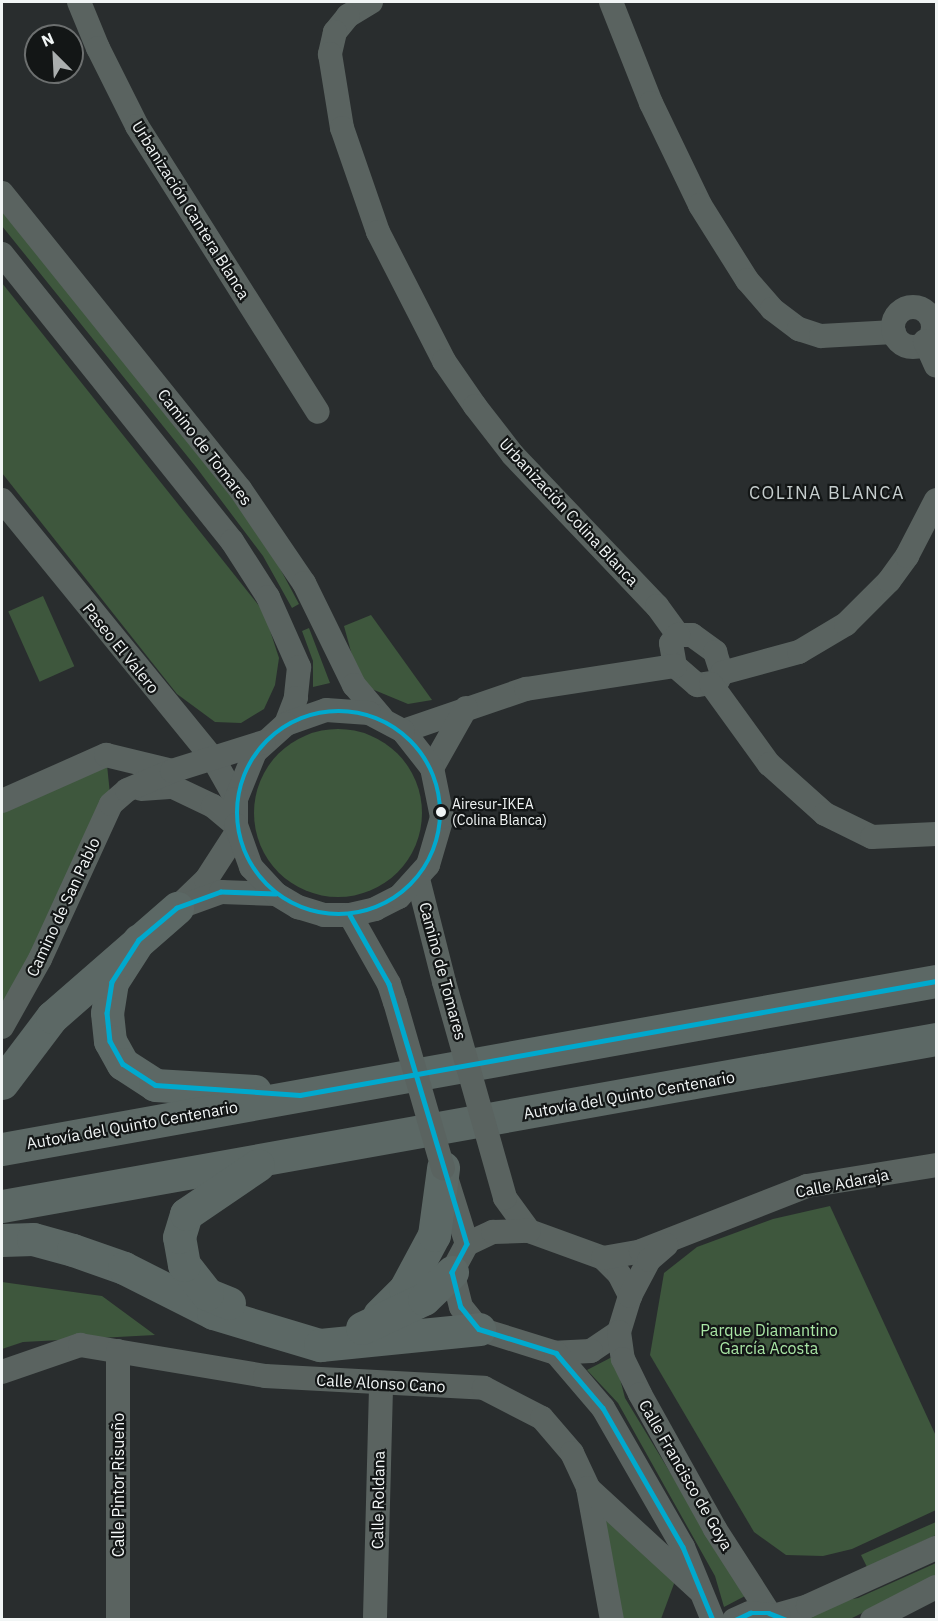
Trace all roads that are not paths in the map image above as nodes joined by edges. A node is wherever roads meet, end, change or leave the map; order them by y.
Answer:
1 (79, 2) edge
2 (371, 2) edge
3 (611, 2) edge
4 (2, 193) edge
5 (2, 254) edge
6 (930, 304) edge
7 (894, 332) junction
8 (925, 341) junction
9 (936, 366) edge
10 (318, 412) dead end
11 (2, 500) edge
12 (936, 500) edge
13 (678, 635) junction
14 (675, 666) junction
15 (717, 679) junction
16 (466, 708) junction
17 (382, 718) junction
18 (286, 724) junction
19 (403, 731) junction
20 (264, 742) junction
21 (214, 759) junction
22 (432, 768) junction
23 (172, 771) junction
24 (127, 790) junction
25 (236, 798) junction
26 (2, 801) edge
27 (236, 829) junction
28 (936, 834) edge
29 (418, 879) junction
30 (276, 894) junction
31 (177, 908) junction
32 (350, 915) junction
33 (139, 940) junction
34 (936, 981) edge
35 (2, 1027) edge
36 (936, 1039) edge
37 (2, 1083) edge
38 (300, 1095) junction
39 (2, 1149) edge
40 (267, 1159) junction
41 (936, 1165) edge
42 (443, 1168) junction
43 (2, 1206) edge
44 (529, 1231) junction
45 (681, 1232) junction
46 (2, 1240) edge
47 (466, 1244) junction
48 (603, 1258) junction
49 (452, 1272) junction
50 (630, 1296) junction
51 (367, 1327) junction
52 (479, 1329) junction
53 (619, 1332) junction
54 (118, 1351) junction
55 (556, 1353) junction
56 (2, 1372) edge
57 (381, 1383) junction
58 (588, 1488) junction
59 (936, 1548) edge
60 (936, 1587) edge
61 (703, 1593) junction
62 (778, 1616) edge
63 (375, 1617) dead end
64 (118, 1620) edge
65 (612, 1620) edge
66 (713, 1620) edge
67 (734, 1620) edge
68 (872, 1620) edge

1 - 10 street, Urbanización Cantera Blanca
2 - 13 street, Urbanización Colina Blanca
3 - 7 street
4 - 17 street, Camino de Tomares
5 - 18 street
6 - 7 street
6 - 8 street
7 - 8 street
8 - 9 street
11 - 21 street, Paseo El Valero
12 - 15 street
13 - 14 street
13 - 15 street
14 - 15 street
14 - 16 street
15 - 28 street
16 - 19 street
16 - 22 street
17 - 18 street
17 - 19 street
18 - 20 street
19 - 22 street
20 - 21 street, Camino de San Pablo
20 - 25 street
21 - 23 street, Camino de San Pablo
21 - 25 street, Paseo El Valero
22 - 29 street
23 - 24 street, Camino de San Pablo
23 - 26 street
24 - 27 street
24 - 35 street, Camino de San Pablo
25 - 27 street
27 - 30 street
27 - 31 street
29 - 32 street
29 - 44 street, Camino de Tomares, bridge
30 - 31 street
30 - 32 street
31 - 33 highway
32 - 42 street, bridge
33 - 37 highway
33 - 38 highway
34 - 38 highway, Autovía del Quinto Centenario
36 - 40 highway, Autovía del Quinto Centenario
38 - 39 highway, Autovía del Quinto Centenario
40 - 43 highway, Autovía del Quinto Centenario
40 - 51 highway
41 - 45 street, Calle Adaraja
42 - 47 street
42 - 51 highway
44 - 47 street
44 - 48 street
45 - 48 street, Calle Adaraja
45 - 50 street
46 - 52 highway
47 - 49 street
48 - 50 street
49 - 51 highway
49 - 52 street
50 - 53 street
52 - 55 street
53 - 55 street
53 - 62 street, Calle Francisco de Goya
54 - 56 street, Calle Alonso Cano
54 - 57 street, Calle Alonso Cano
54 - 64 street, Calle Pintor Risueño
55 - 61 street
57 - 58 street, Calle Alonso Cano
57 - 63 street, Calle Roldana
58 - 61 street
58 - 65 street, Calle Alonso Cano
59 - 62 street
60 - 68 street
61 - 66 street
62 - 67 street

